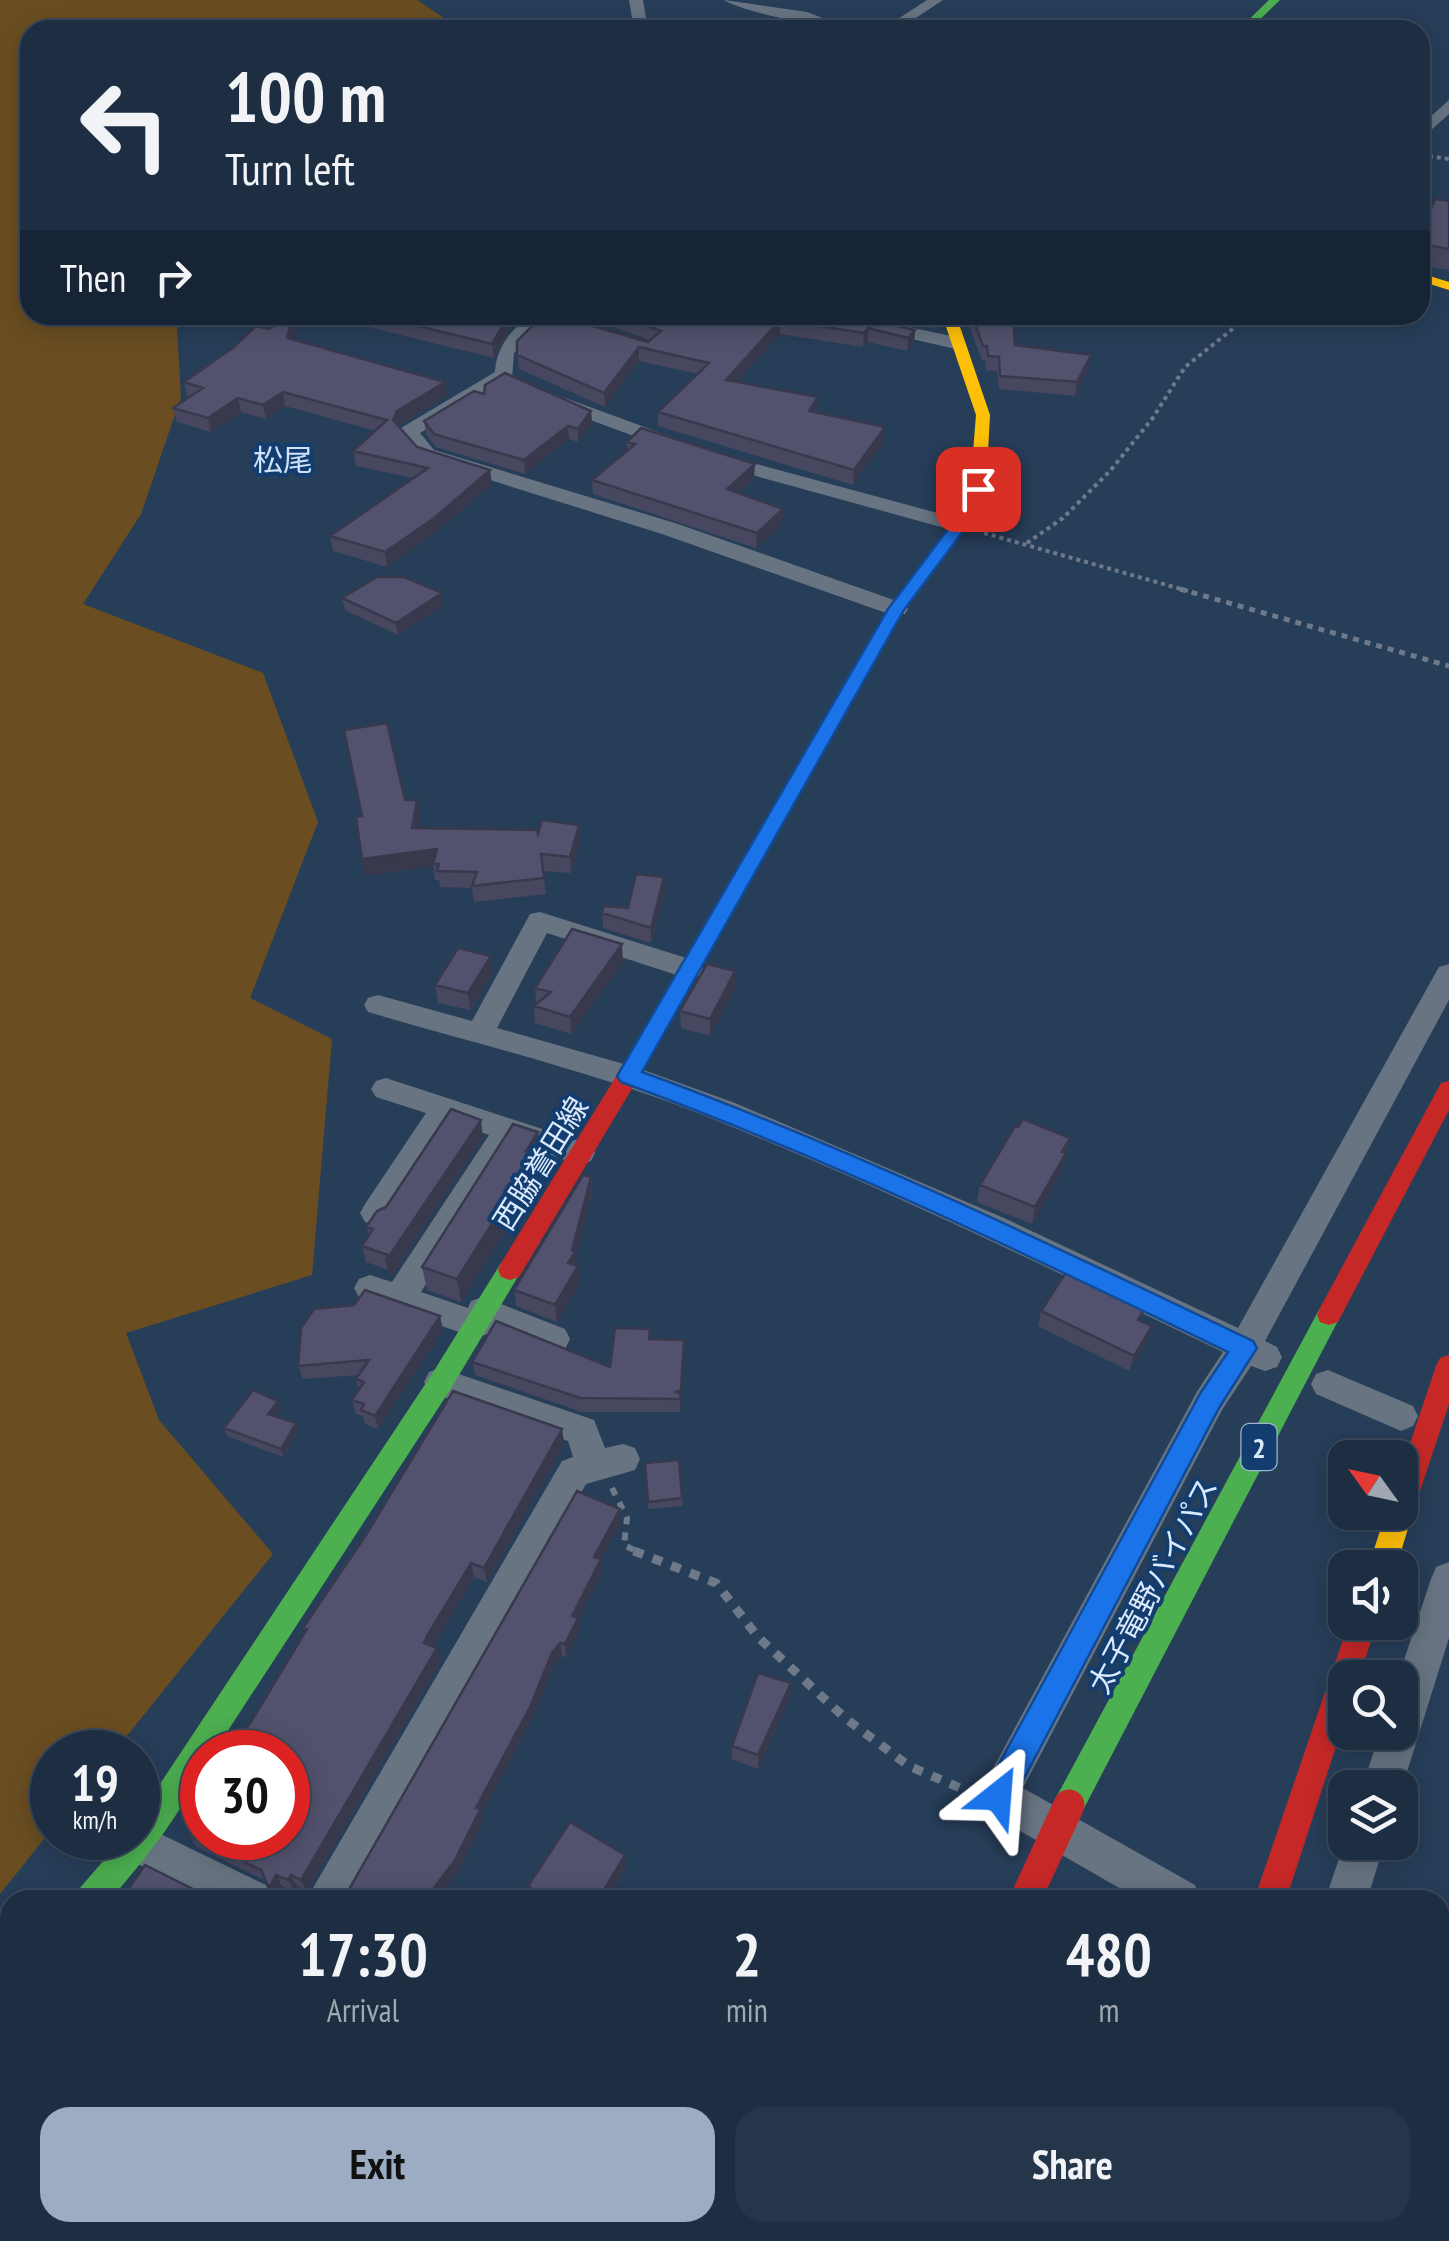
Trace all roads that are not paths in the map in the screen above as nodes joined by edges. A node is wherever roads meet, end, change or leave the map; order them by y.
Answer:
1 (731, 0) edge
2 (936, 0) edge
3 (1275, 0) edge
4 (818, 20) edge
5 (904, 20) edge
6 (1254, 20) edge
7 (1449, 105) edge
8 (1430, 125) edge
9 (545, 325) edge
10 (875, 325) edge
11 (951, 325) edge
12 (956, 342) junction
13 (480, 346) edge
14 (516, 375) junction
15 (959, 526) junction
16 (896, 609) junction
17 (689, 969) junction
18 (1449, 974) edge
19 (378, 1005) dead end
20 (478, 1036) junction
21 (628, 1076) junction
22 (1449, 1088) edge
23 (386, 1089) dead end
24 (446, 1108) junction
25 (510, 1127) junction
26 (580, 1153) junction
27 (376, 1213) edge
28 (480, 1318) junction
29 (554, 1339) dead end
30 (1255, 1352) junction
31 (1449, 1366) edge
32 (441, 1382) junction
33 (1328, 1384) dead end
34 (1401, 1416) dead end
35 (1418, 1458) edge
36 (1449, 1579) edge
37 (1357, 1640) edge
38 (1418, 1676) edge
39 (160, 1810) edge
40 (160, 1854) edge
41 (124, 1860) edge
42 (1359, 1860) edge
43 (98, 1890) edge
44 (231, 1890) edge
45 (333, 1890) edge
46 (1029, 1890) edge
47 (1162, 1890) edge
48 (1273, 1890) edge
49 (1349, 1890) edge

1 - 4 street
2 - 5 street
3 - 6 main road
7 - 8 street
9 - 14 street
10 - 12 street
11 - 12 main road, 西脇誉田線
12 - 15 main road, 西脇誉田線
13 - 14 street
14 - 15 street
14 - 16 street
15 - 16 main road, 西脇誉田線
16 - 17 main road, 西脇誉田線
17 - 20 street
17 - 21 main road, 西脇誉田線
18 - 30 street
19 - 20 street
20 - 21 street
21 - 26 main road, 西脇誉田線
21 - 30 street
22 - 46 main road, 太子竜野バイパス / 2, bridge
23 - 24 street
24 - 25 street
24 - 27 street
25 - 26 street
25 - 28 street
26 - 28 main road, 西脇誉田線
28 - 29 street
28 - 32 main road, 西脇誉田線
30 - 47 street
31 - 35 main road
32 - 39 main road, 西脇誉田線
32 - 45 street
33 - 34 street
36 - 38 street
37 - 48 main road
40 - 44 street
41 - 43 main road, 西脇誉田線
42 - 49 street

